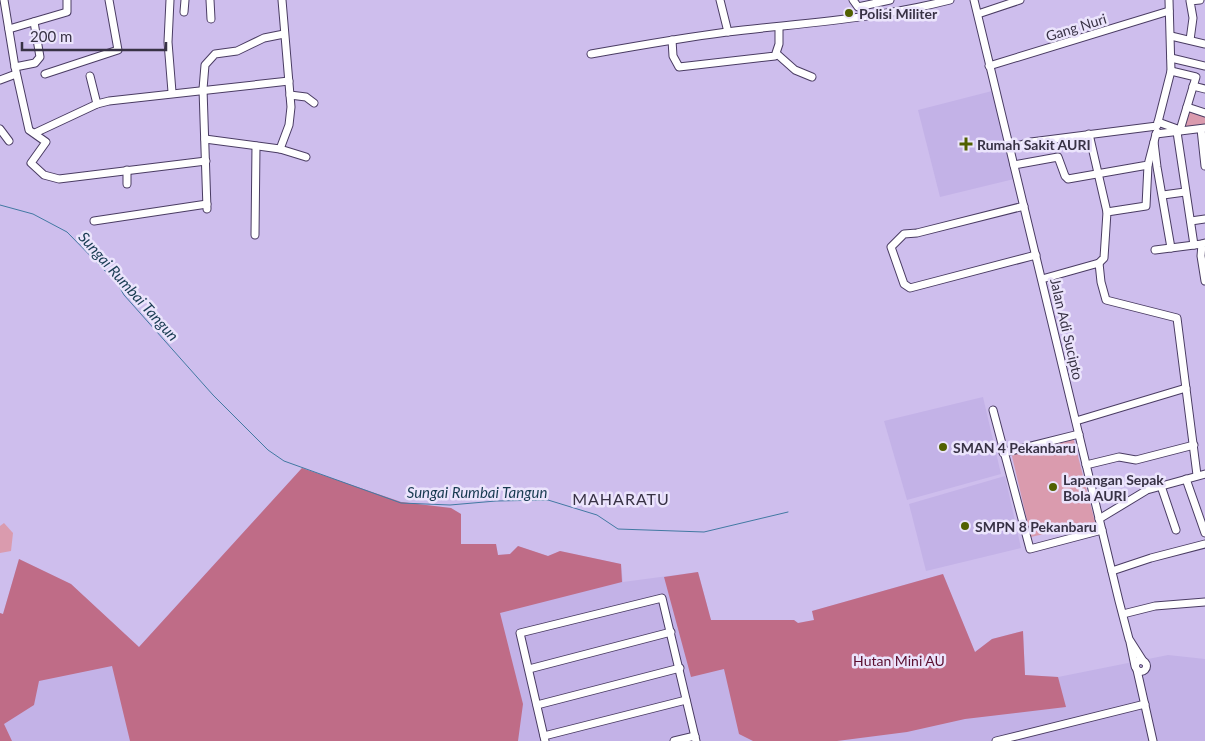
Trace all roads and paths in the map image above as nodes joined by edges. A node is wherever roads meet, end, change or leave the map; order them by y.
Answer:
1 (4, 0) edge
2 (67, 0) edge
3 (108, 0) edge
4 (170, 0) edge
5 (185, 0) edge
6 (210, 0) edge
7 (282, 0) edge
8 (720, 0) edge
9 (853, 0) edge
10 (890, 0) edge
11 (950, 0) edge
12 (974, 0) edge
13 (1020, 0) edge
14 (1169, 0) edge
15 (1190, 0) edge
16 (1200, 0) edge
17 (1170, 11) junction
18 (184, 12) dead end
19 (978, 14) junction
20 (211, 19) dead end
21 (34, 22) junction
22 (779, 27) junction
23 (9, 29) junction
24 (728, 32) junction
25 (284, 34) junction
26 (1171, 36) junction
27 (672, 40) junction
28 (1190, 40) junction
29 (1205, 44) edge
30 (591, 54) dead end
31 (777, 54) junction
32 (1172, 58) junction
33 (989, 66) junction
34 (1205, 66) edge
35 (16, 71) junction
36 (1171, 71) junction
37 (45, 74) dead end
38 (90, 76) dead end
39 (812, 77) dead end
40 (0, 80) edge
41 (289, 81) junction
42 (1193, 86) junction
43 (203, 89) junction
44 (1205, 89) edge
45 (172, 92) junction
46 (290, 95) junction
47 (314, 103) dead end
48 (97, 104) junction
49 (1187, 106) junction
50 (1205, 113) edge
51 (0, 128) edge
52 (1157, 128) junction
53 (1203, 128) edge
54 (1179, 131) junction
55 (35, 133) junction
56 (1089, 134) junction
57 (205, 139) junction
58 (9, 142) dead end
59 (1154, 142) junction
60 (256, 146) junction
61 (1010, 148) junction
62 (280, 149) junction
63 (306, 157) dead end
64 (206, 161) junction
65 (1014, 165) junction
66 (1148, 165) junction
67 (1205, 166) edge
68 (127, 170) junction
69 (1098, 173) junction
70 (127, 184) dead end
71 (1185, 192) junction
72 (1163, 195) junction
73 (1024, 206) junction
74 (1107, 212) junction
75 (1205, 219) edge
76 (94, 221) dead end
77 (1191, 221) junction
78 (255, 235) dead end
79 (1203, 244) edge
80 (1194, 245) junction
81 (1171, 248) junction
82 (1155, 250) dead end
83 (1036, 255) junction
84 (1099, 263) junction
85 (1042, 279) junction
86 (1205, 281) edge
87 (1186, 388) junction
88 (993, 410) dead end
89 (1076, 421) junction
90 (1079, 434) junction
91 (1194, 445) junction
92 (1003, 453) junction
93 (1086, 465) junction
94 (1205, 474) edge
95 (1197, 475) junction
96 (1186, 479) junction
97 (1161, 486) junction
98 (1099, 519) junction
99 (1102, 530) junction
100 (1176, 530) dead end
101 (1205, 532) edge
102 (1205, 544) edge
103 (1112, 571) junction
104 (1205, 602) edge
105 (1123, 614) junction
106 (671, 632) junction
107 (1129, 639) junction
108 (680, 668) junction
109 (1136, 668) junction
110 (529, 669) junction
111 (686, 700) junction
112 (1145, 704) junction
113 (537, 705) junction
114 (696, 738) edge
115 (545, 739) edge
116 (674, 741) edge
117 (996, 741) edge
118 (1151, 741) edge

1 - 23 street
2 - 21 street
3 - 37 street
4 - 45 street
5 - 18 street
6 - 20 street
7 - 25 street
8 - 24 street
9 - 10 street
11 - 22 street
12 - 19 street, Jalan Adi Sucipto
13 - 19 street
14 - 17 street
15 - 16 street
15 - 28 street
17 - 26 street
17 - 33 street, Gang Nuri
19 - 33 street, Jalan Adi Sucipto
21 - 23 street
21 - 35 street
22 - 24 street
22 - 31 street
23 - 35 street
24 - 27 street
25 - 41 street
25 - 43 street
26 - 28 street
26 - 32 street
27 - 30 street
27 - 31 street
28 - 29 street
31 - 39 street
32 - 34 street
32 - 36 street
33 - 61 street, Jalan Adi Sucipto
35 - 40 street
35 - 55 street
36 - 42 street
36 - 52 street
38 - 48 street
41 - 43 street
41 - 46 street
42 - 44 street
42 - 49 street
43 - 45 street
43 - 57 street
45 - 48 street
46 - 47 street
46 - 62 street
48 - 55 street
49 - 50 street
49 - 54 street
51 - 58 street
52 - 54 street
52 - 54 street
52 - 56 street
52 - 59 street
53 - 54 street
53 - 67 street
54 - 71 street
55 - 68 street
56 - 61 street
56 - 69 street
57 - 60 street
57 - 64 street
59 - 66 street
59 - 72 street
60 - 62 street
60 - 78 street
61 - 65 street, Jalan Adi Sucipto
62 - 63 street
64 - 68 street
64 - 76 street
65 - 69 street
65 - 73 street, Jalan Adi Sucipto
66 - 69 street
66 - 74 street
68 - 70 street
69 - 74 street
71 - 72 street
71 - 77 street
72 - 81 street
73 - 83 street, Jalan Adi Sucipto
73 - 83 street
74 - 84 street
75 - 77 street
77 - 80 street
79 - 80 street
79 - 86 street
80 - 81 street
81 - 82 street
83 - 85 street, Jalan Adi Sucipto
84 - 85 street
84 - 87 street
85 - 89 street, Jalan Adi Sucipto
87 - 89 street
87 - 91 street
88 - 92 street
89 - 90 street, Jalan Adi Sucipto
90 - 92 street
90 - 93 street, Jalan Adi Sucipto
91 - 93 street
91 - 95 street
92 - 99 street
93 - 98 street, Jalan Adi Sucipto
94 - 95 street
95 - 96 street
96 - 97 street
96 - 101 street
97 - 98 street
97 - 100 street
98 - 99 street, Jalan Adi Sucipto
99 - 103 street, Jalan Adi Sucipto
102 - 103 street
103 - 105 street, Jalan Adi Sucipto
104 - 105 street
105 - 107 street, Jalan Adi Sucipto
106 - 108 street
106 - 110 street
106 - 110 street
107 - 109 street
107 - 109 street, Jalan Adi Sucipto
108 - 111 street
108 - 113 street
109 - 112 street
110 - 113 street
111 - 114 street
111 - 115 street
112 - 117 street
112 - 118 street
113 - 115 street
114 - 116 street

